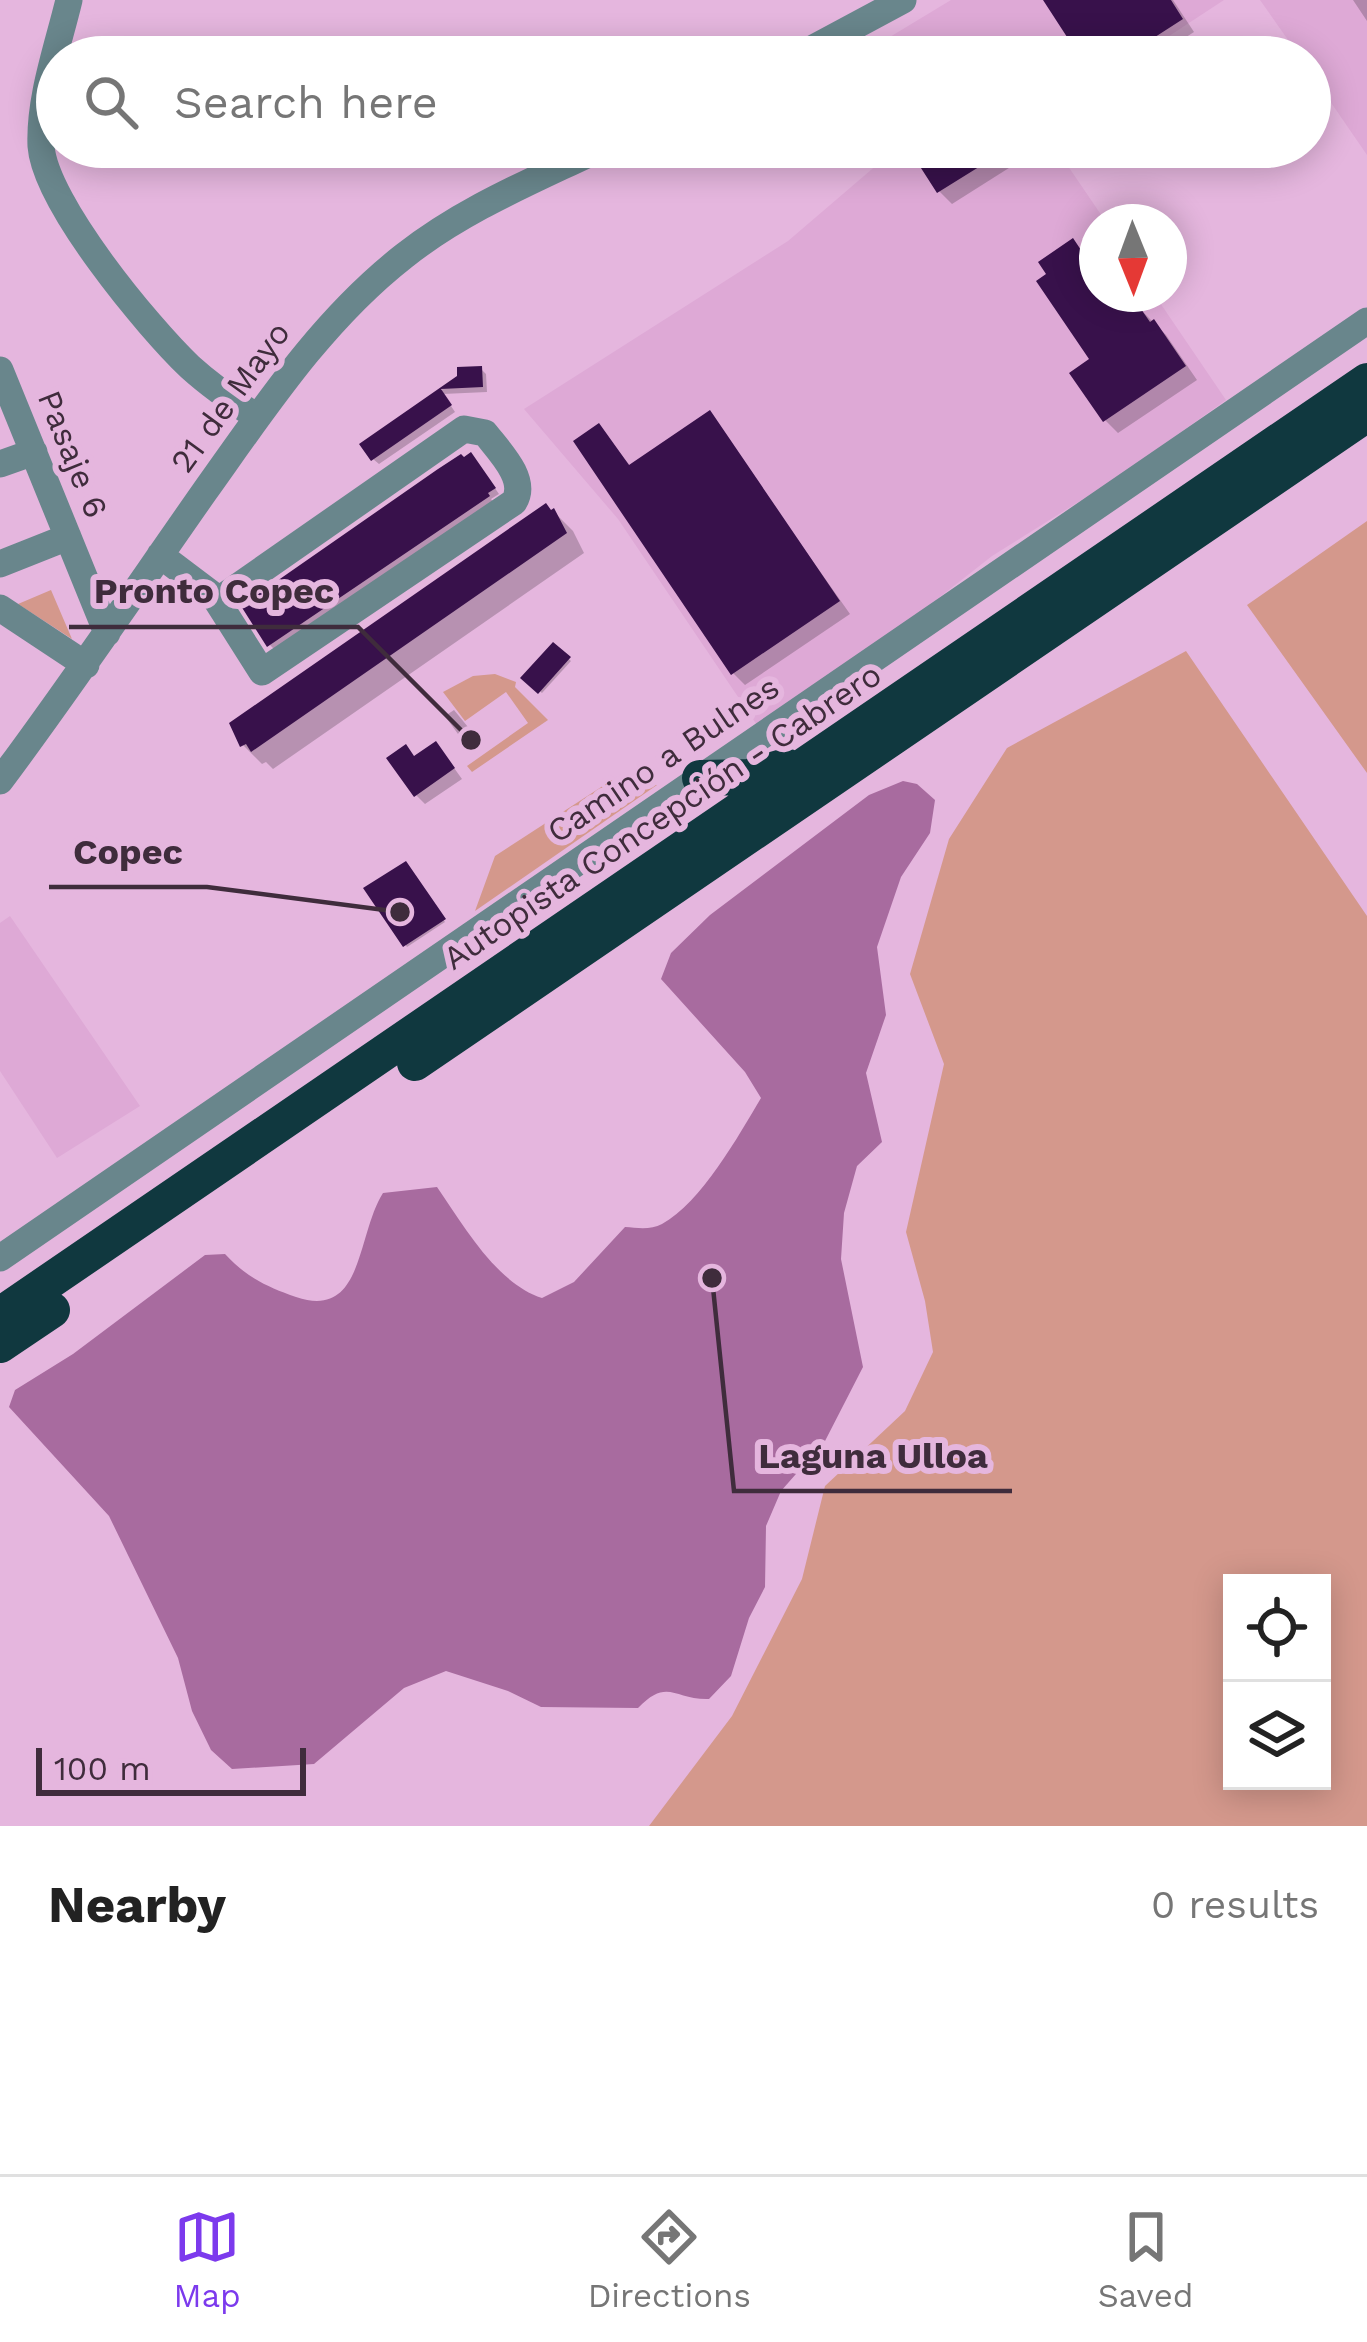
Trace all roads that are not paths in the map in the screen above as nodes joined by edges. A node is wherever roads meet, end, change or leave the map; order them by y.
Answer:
1 (69, 0) edge
2 (903, 0) edge
3 (61, 36) edge
4 (836, 36) edge
5 (46, 168) edge
6 (558, 168) edge
7 (1367, 321) edge
8 (0, 370) edge
9 (1367, 381) edge
10 (1367, 414) edge
11 (257, 417) junction
12 (34, 452) junction
13 (0, 464) edge
14 (68, 538) junction
15 (160, 555) junction
16 (0, 564) edge
17 (217, 601) junction
18 (1, 610) edge
19 (107, 633) junction
20 (86, 665) junction
21 (824, 753) junction
22 (700, 778) junction
23 (0, 781) edge
24 (0, 1258) edge
25 (0, 1315) edge
26 (0, 1345) edge

1 - 3 street
2 - 4 street
5 - 11 street
6 - 11 street, 21 de Mayo
7 - 22 street, Camino a Bulnes
8 - 12 street, Pasaje 6
9 - 21 highway, Autopista Concepción - Cabrero
10 - 26 highway, Autopista Concepción - Cabrero
11 - 15 street, 21 de Mayo
12 - 13 street
12 - 14 street, Pasaje 6
14 - 16 street
14 - 19 street, Pasaje 6
15 - 17 street
15 - 19 street, 21 de Mayo
17 - 17 street
18 - 20 street
19 - 20 street, 21 de Mayo
20 - 23 street, 21 de Mayo
21 - 22 highway
21 - 25 highway, Autopista Concepción - Cabrero
22 - 24 street, Camino a Bulnes

